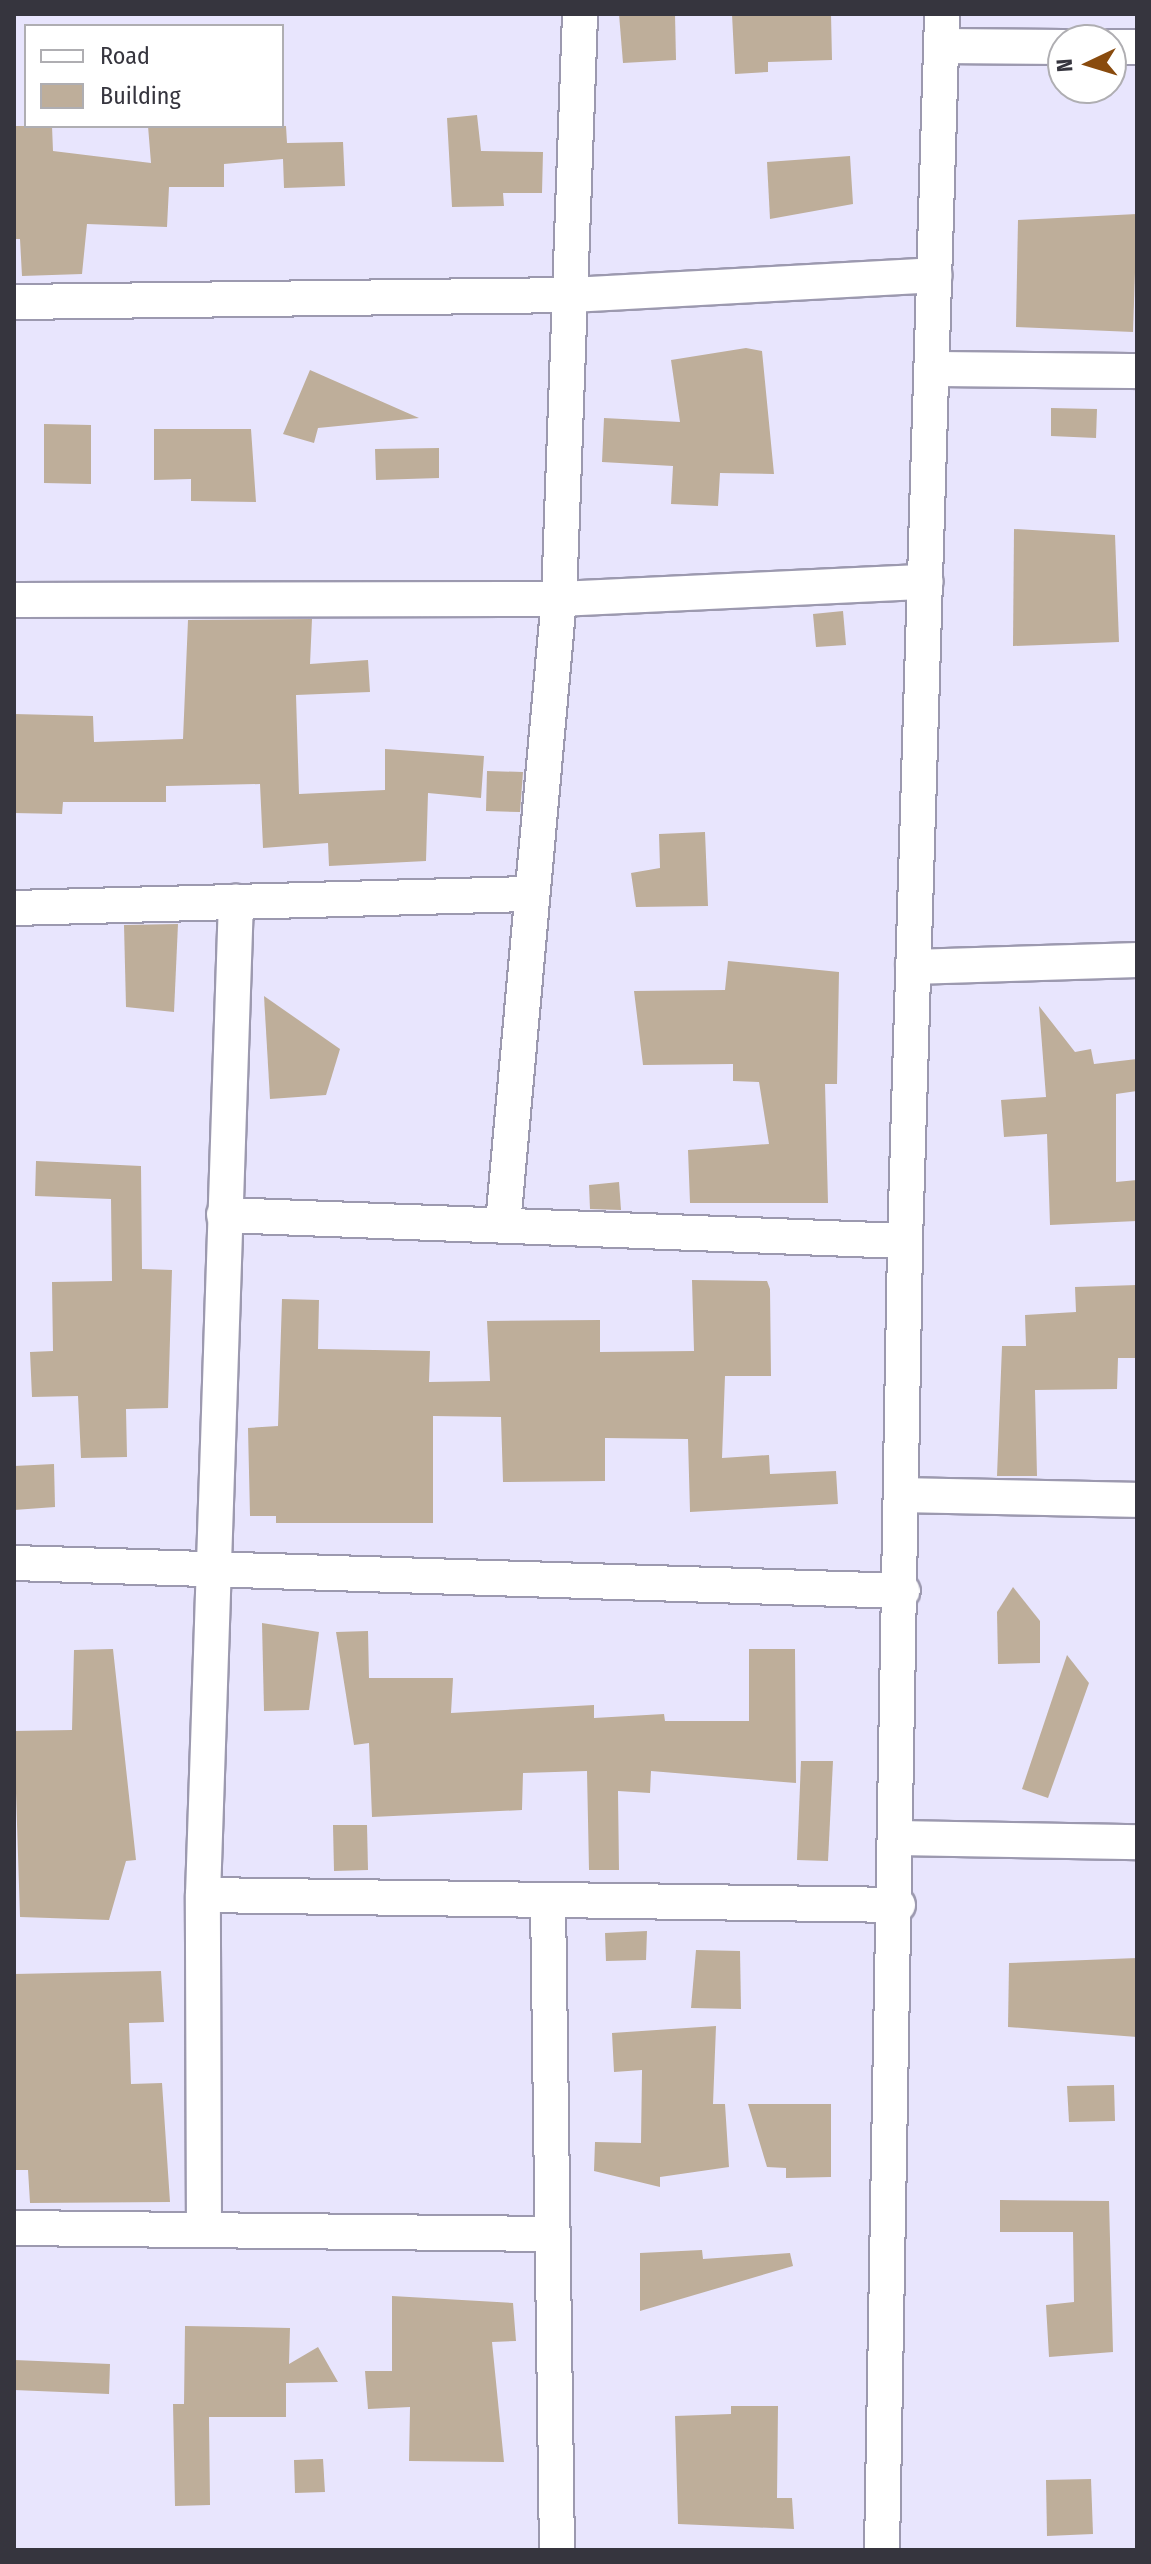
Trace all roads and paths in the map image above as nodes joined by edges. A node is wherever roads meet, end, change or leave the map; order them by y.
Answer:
1 (580, 14) edge
2 (942, 30) edge
3 (1047, 45) edge
4 (934, 275) junction
5 (570, 295) junction
6 (14, 302) edge
7 (932, 369) junction
8 (1137, 371) edge
9 (926, 582) junction
10 (559, 599) junction
11 (14, 600) edge
12 (527, 894) junction
13 (236, 902) junction
14 (14, 908) edge
15 (1137, 960) edge
16 (913, 967) junction
17 (224, 1215) junction
18 (503, 1224) junction
19 (905, 1241) junction
20 (905, 1495) junction
21 (1137, 1500) edge
22 (14, 1563) edge
23 (214, 1566) junction
24 (903, 1591) junction
25 (900, 1838) junction
26 (1137, 1842) edge
27 (203, 1895) junction
28 (548, 1900) junction
29 (898, 1905) junction
30 (14, 2228) edge
31 (204, 2230) junction
32 (552, 2234) junction
33 (557, 2550) edge
34 (882, 2550) edge

1 - 5 street
2 - 3 street
2 - 4 street
4 - 5 street
4 - 7 street
5 - 6 street
5 - 10 street
7 - 8 street
7 - 9 street
9 - 10 street
9 - 16 street
10 - 11 street
10 - 12 street
12 - 13 street
12 - 18 street
13 - 14 street
13 - 17 street
15 - 16 street
16 - 19 street
17 - 18 street
17 - 23 street
18 - 19 street
19 - 20 street
20 - 21 street
20 - 24 street
22 - 23 street
23 - 24 street
23 - 27 street
24 - 25 street
25 - 26 street
25 - 29 street
27 - 28 street
27 - 31 street
28 - 29 street
28 - 32 street
29 - 34 street
30 - 31 street
31 - 32 street
32 - 33 street

